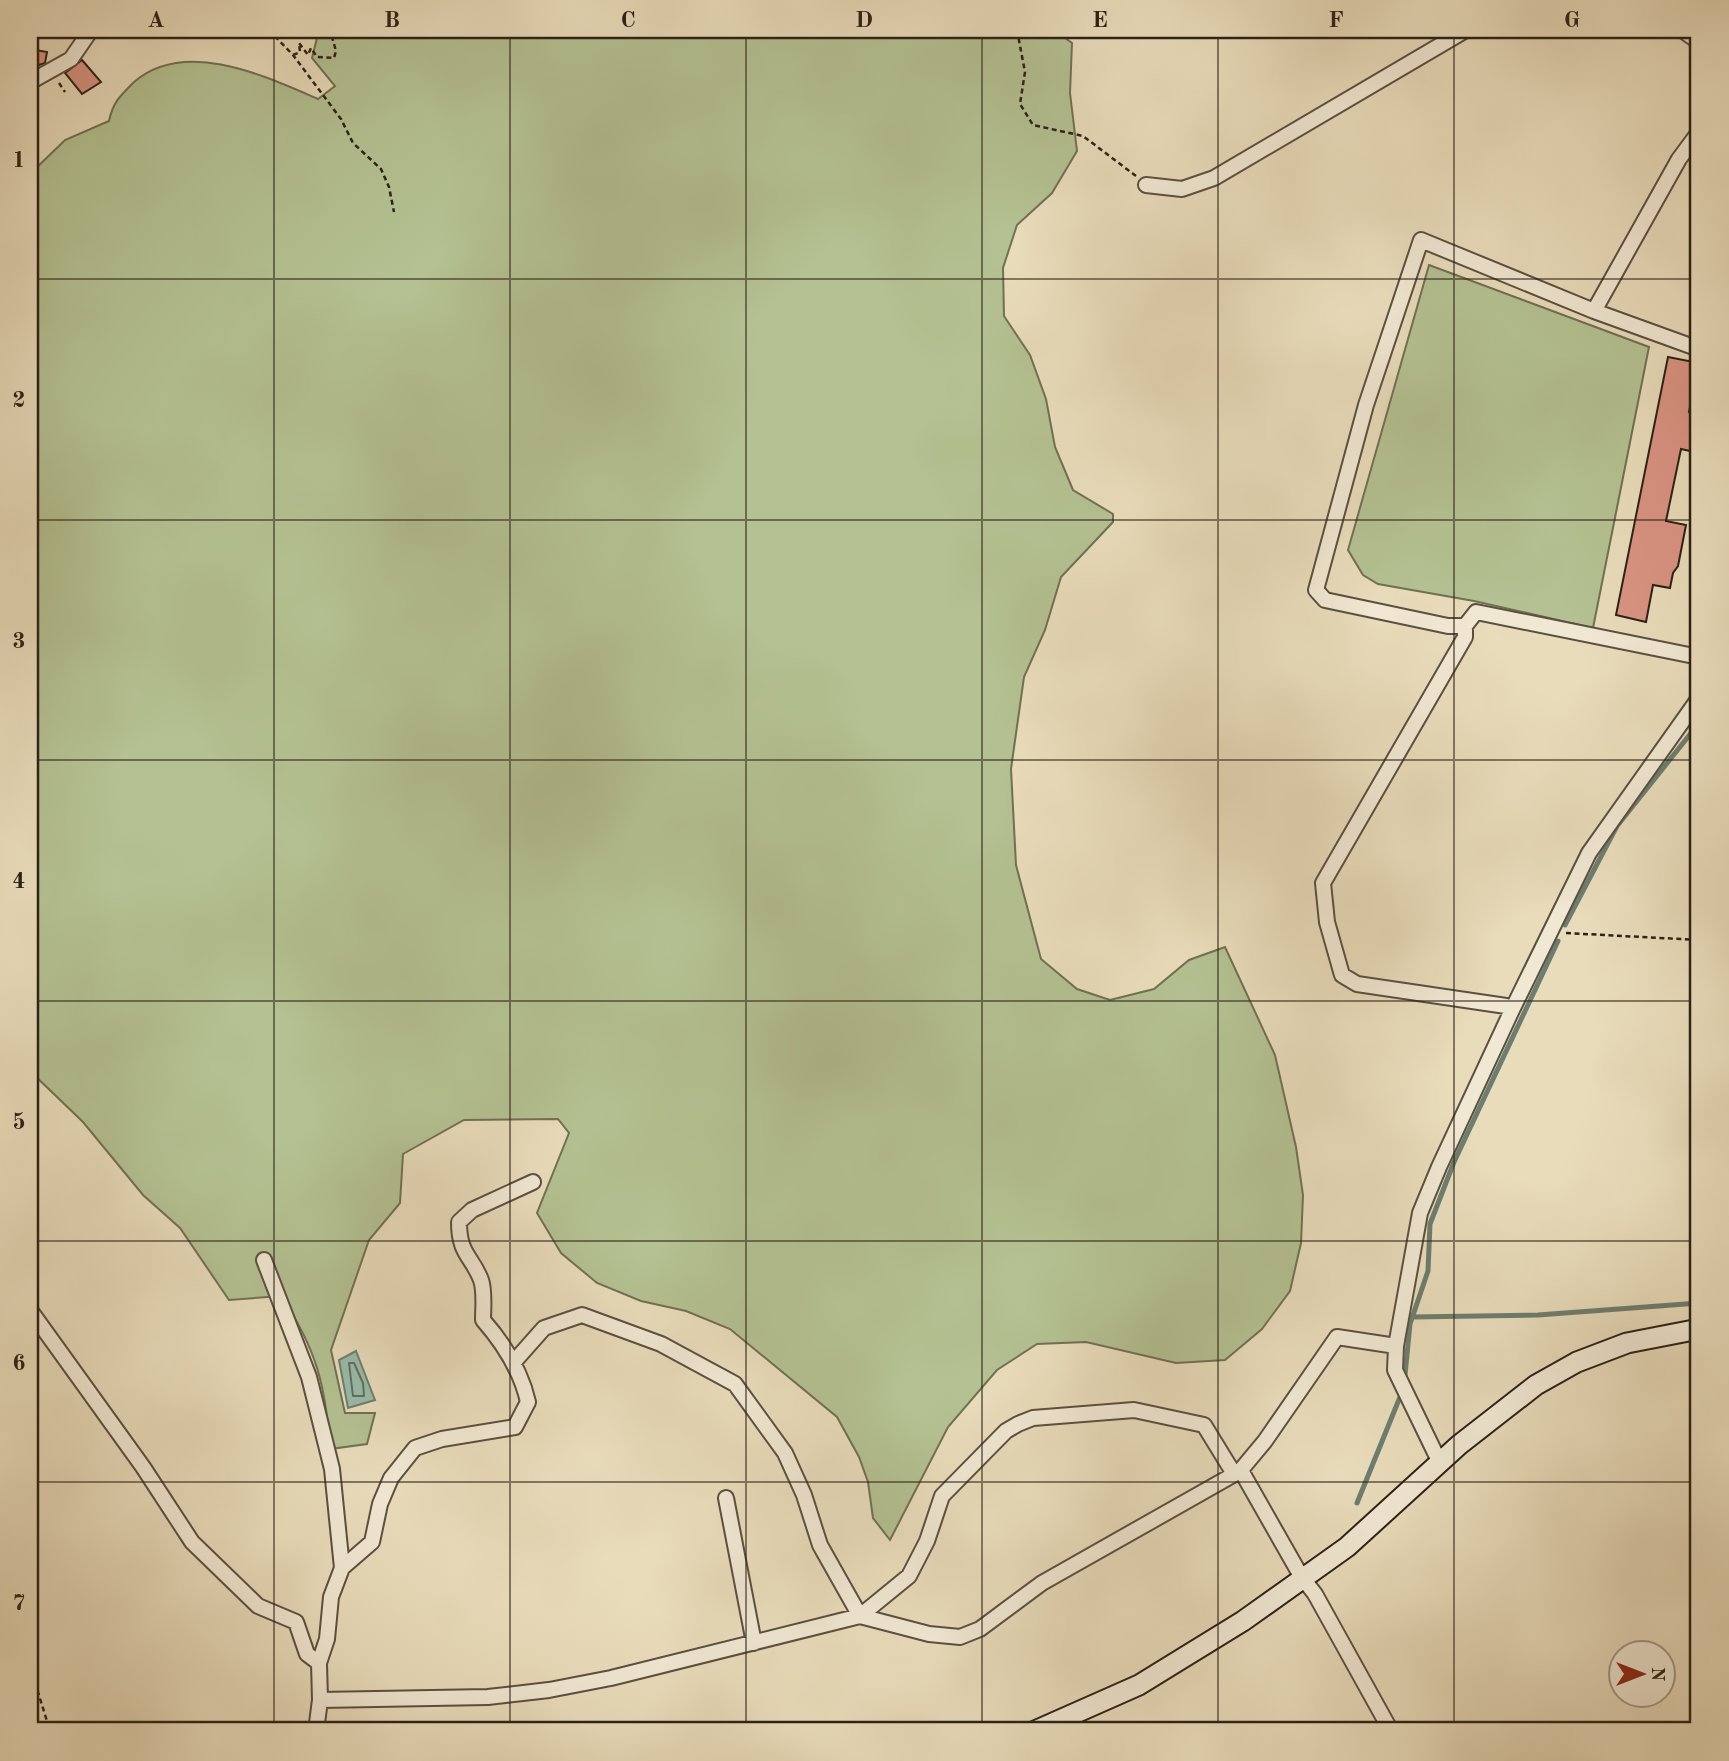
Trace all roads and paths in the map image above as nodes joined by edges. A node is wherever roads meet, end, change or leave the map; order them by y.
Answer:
1 (91, 30) edge
2 (269, 30) edge
3 (330, 30) edge
4 (1017, 30) edge
5 (1466, 30) edge
6 (1682, 30) edge
7 (1699, 42) edge
8 (293, 55) junction
9 (30, 82) edge
10 (1699, 132) edge
11 (1146, 185) joint
12 (394, 212) dead end
13 (1594, 311) junction
14 (1699, 349) edge
15 (1465, 626) junction
16 (1699, 657) edge
17 (1699, 698) edge
18 (1548, 932) junction
19 (1699, 940) edge
20 (1512, 1010) junction
21 (533, 1182) dead end
22 (264, 1260) dead end
23 (30, 1310) edge
24 (1699, 1329) edge
25 (1396, 1346) junction
26 (513, 1363) junction
27 (1440, 1463) junction
28 (1240, 1471) junction
29 (726, 1498) dead end
30 (342, 1568) junction
31 (1301, 1576) junction
32 (860, 1616) junction
33 (754, 1643) junction
34 (319, 1664) junction
35 (30, 1666) edge
36 (320, 1700) junction
37 (50, 1731) edge
38 (316, 1731) edge
39 (1035, 1731) edge
40 (1391, 1731) edge

1 - 9 street
2 - 8 path
3 - 8 path
4 - 11 path
5 - 11 street
6 - 7 street
8 - 12 path
10 - 13 street
13 - 14 street
13 - 15 street
15 - 16 street
15 - 20 street
17 - 18 street
18 - 19 path
18 - 20 street
20 - 25 street
21 - 26 street
22 - 30 street
23 - 34 street
24 - 27 street
25 - 27 street
25 - 28 street
26 - 30 street
26 - 32 street
27 - 31 street
28 - 31 street
28 - 32 street
28 - 32 street
29 - 33 street
30 - 34 street
31 - 39 street
31 - 40 street
32 - 33 street
33 - 36 street
34 - 36 street
35 - 37 path
36 - 38 street

